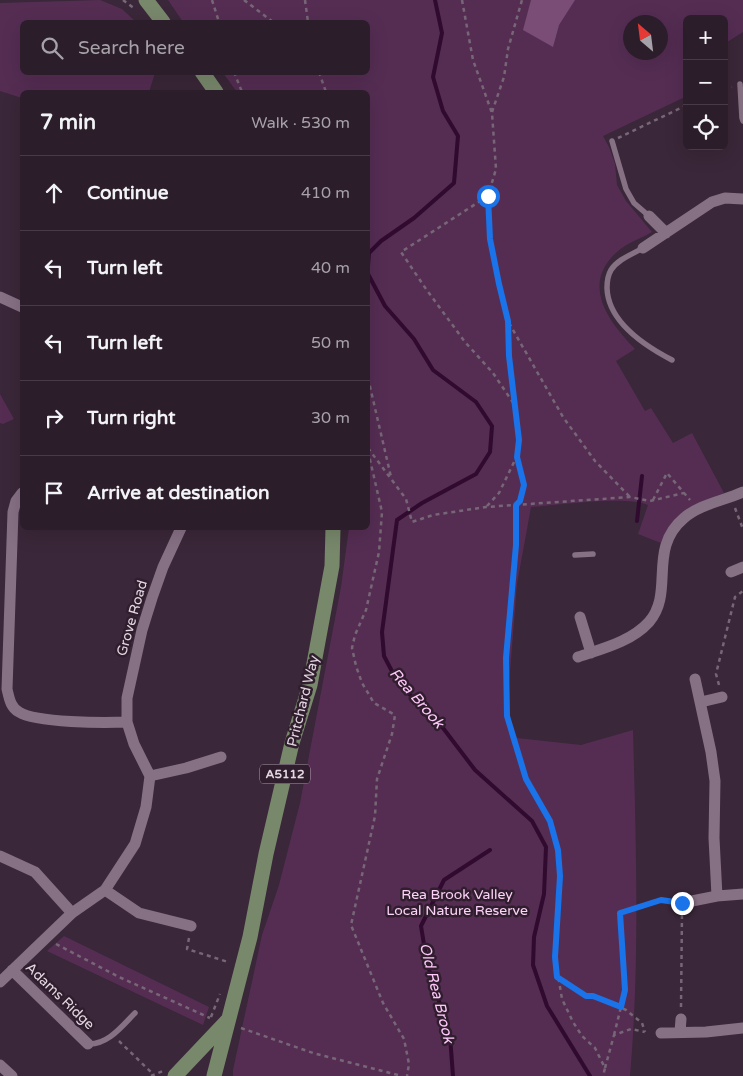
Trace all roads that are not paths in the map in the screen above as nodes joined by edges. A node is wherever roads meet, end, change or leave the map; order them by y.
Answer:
1 (145, 2) edge
2 (161, 20) edge
3 (204, 75) edge
4 (740, 84) dead end
5 (215, 90) edge
6 (743, 121) edge
7 (612, 140) road end
8 (743, 199) edge
9 (649, 216) joint
10 (666, 233) junction
11 (643, 248) joint
12 (0, 297) edge
13 (20, 306) edge
14 (672, 360) dead end
15 (743, 492) edge
16 (20, 496) edge
17 (180, 530) edge
18 (333, 530) edge
19 (593, 554) dead end
20 (575, 555) dead end
21 (743, 567) edge
22 (731, 572) dead end
23 (580, 617) dead end
24 (591, 653) junction
25 (578, 657) dead end
26 (695, 679) dead end
27 (722, 696) road end
28 (701, 702) junction
29 (127, 722) junction
30 (221, 756) dead end
31 (150, 776) junction
32 (0, 856) edge
33 (105, 890) junction
34 (743, 894) edge
35 (717, 896) junction
36 (682, 903) road end
37 (72, 913) junction
38 (191, 926) road end
39 (12, 970) junction
40 (0, 981) edge
41 (135, 1013) dead end
42 (681, 1019) road end
43 (234, 1023) junction
44 (743, 1028) edge
45 (680, 1032) junction
46 (661, 1033) road end
47 (88, 1044) joint
48 (0, 1066) edge
49 (12, 1076) edge
50 (175, 1076) edge
51 (214, 1076) edge

1 - 2 main road
3 - 5 main road
4 - 6 lane
7 - 9 lane
8 - 10 street
9 - 10 street
10 - 11 street
11 - 14 lane
12 - 13 street
15 - 24 street
16 - 29 street
17 - 29 street, Grove Road
18 - 43 main road, Pritchard Way / A5112
19 - 20 lane
21 - 22 street
23 - 24 street
24 - 25 street
26 - 28 street
27 - 28 street
28 - 35 street
29 - 31 street, Grove Road
30 - 31 street
31 - 33 street
32 - 37 street
33 - 37 street, Adams Ridge
33 - 38 street
34 - 35 street
35 - 36 street
37 - 39 street, Adams Ridge
39 - 40 street, Adams Ridge
39 - 47 street, Adams Ridge
41 - 47 lane
42 - 45 street
43 - 50 main road, Pritchard Way / A5112
43 - 51 main road, Pritchard Way / A5112
44 - 45 street
45 - 46 street
48 - 49 street

